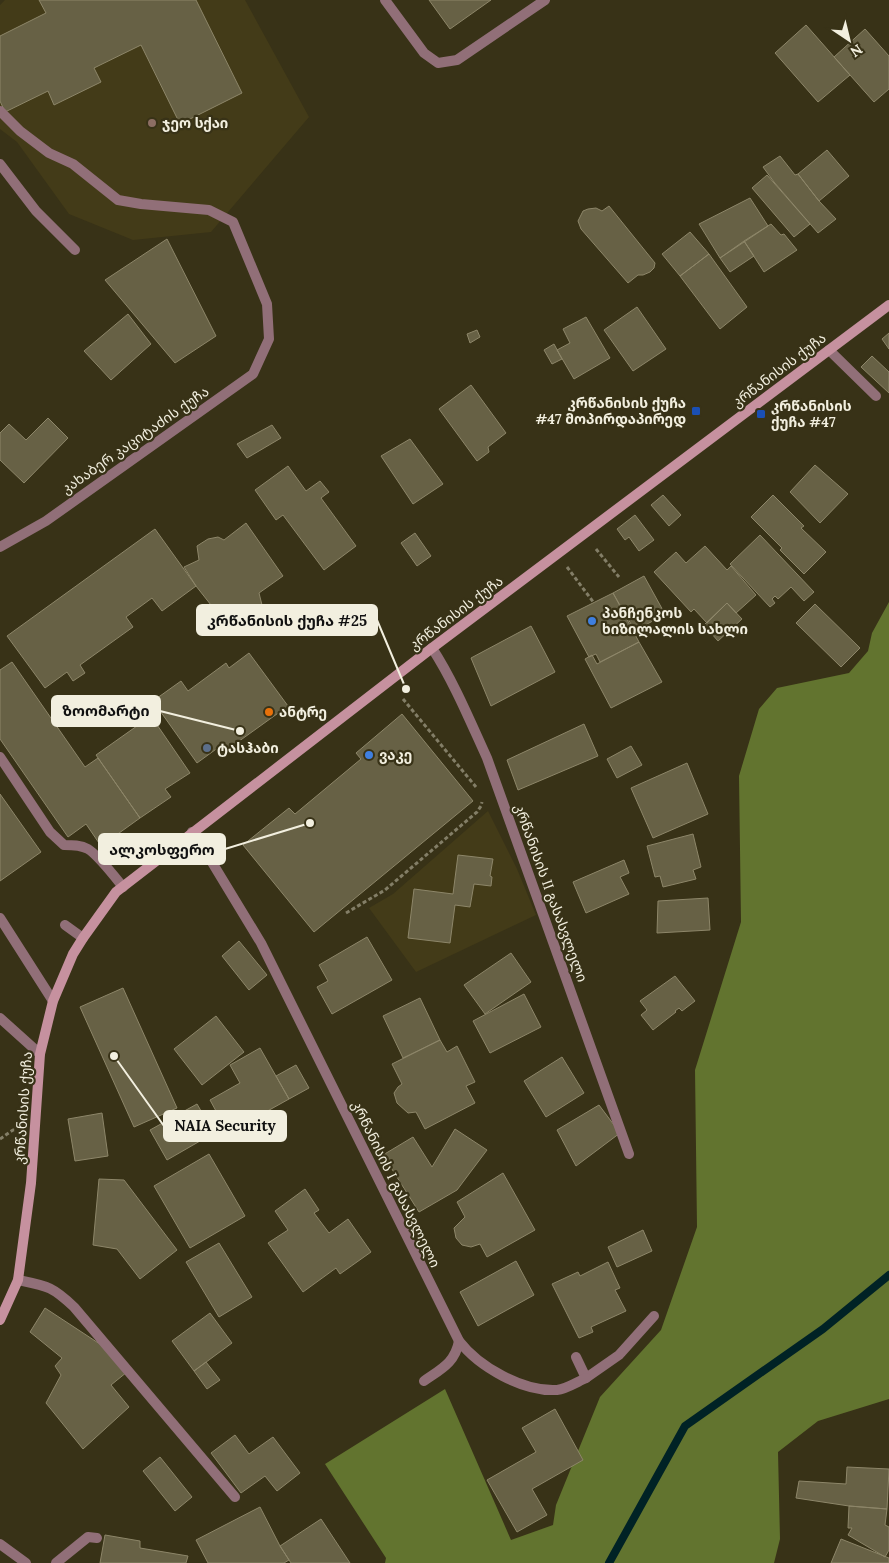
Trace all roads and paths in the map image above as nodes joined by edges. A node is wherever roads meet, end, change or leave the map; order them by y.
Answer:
1 (385, 0) edge
2 (545, 0) edge
3 (0, 111) edge
4 (0, 164) edge
5 (75, 250) dead end
6 (889, 305) edge
7 (829, 350) junction
8 (876, 396) dead end
9 (594, 546) dead end
10 (0, 547) edge
11 (564, 563) dead end
12 (618, 577) dead end
13 (594, 603) dead end
14 (432, 648) junction
15 (403, 699) dead end
16 (0, 757) edge
17 (480, 792) dead end
18 (482, 799) dead end
19 (192, 832) junction
20 (123, 886) junction
21 (346, 913) dead end
22 (0, 918) edge
23 (65, 925) dead end
24 (82, 938) junction
25 (53, 1002) junction
26 (0, 1018) edge
27 (40, 1054) junction
28 (13, 1130) dead end
29 (0, 1139) edge
30 (629, 1154) dead end
31 (18, 1280) junction
32 (654, 1316) dead end
33 (0, 1320) edge
34 (459, 1340) junction
35 (576, 1357) dead end
36 (586, 1378) junction
37 (424, 1381) dead end
38 (235, 1497) dead end
39 (97, 1538) dead end
40 (0, 1544) edge
41 (26, 1563) edge
42 (56, 1563) edge

1 - 2 street
3 - 10 street, კახაბერ კაციტაძის ქუჩა
4 - 5 street
6 - 7 street, კრწანისის ქუჩა
7 - 8 street
7 - 14 street, კრწანისის ქუჩა
9 - 12 path
11 - 13 path
14 - 19 street, კრწანისის ქუჩა
14 - 30 street, კრწანისის II გასასვლელი
15 - 17 path
16 - 20 street
18 - 21 path
19 - 20 street, კრწანისის ქუჩა
19 - 34 street, კრწანისის I გასასვლელი
20 - 24 street, კრწანისის ქუჩა
22 - 25 street
23 - 24 street
24 - 25 street, კრწანისის ქუჩა
25 - 27 street, კრწანისის ქუჩა
26 - 27 street
27 - 31 street, კრწანისის ქუჩა
28 - 29 path
31 - 33 street, კრწანისის ქუჩა
31 - 38 street
32 - 36 street, კრწანისის I გასასვლელი
34 - 36 street, კრწანისის I გასასვლელი
34 - 37 street
35 - 36 street
39 - 42 street
40 - 41 street

